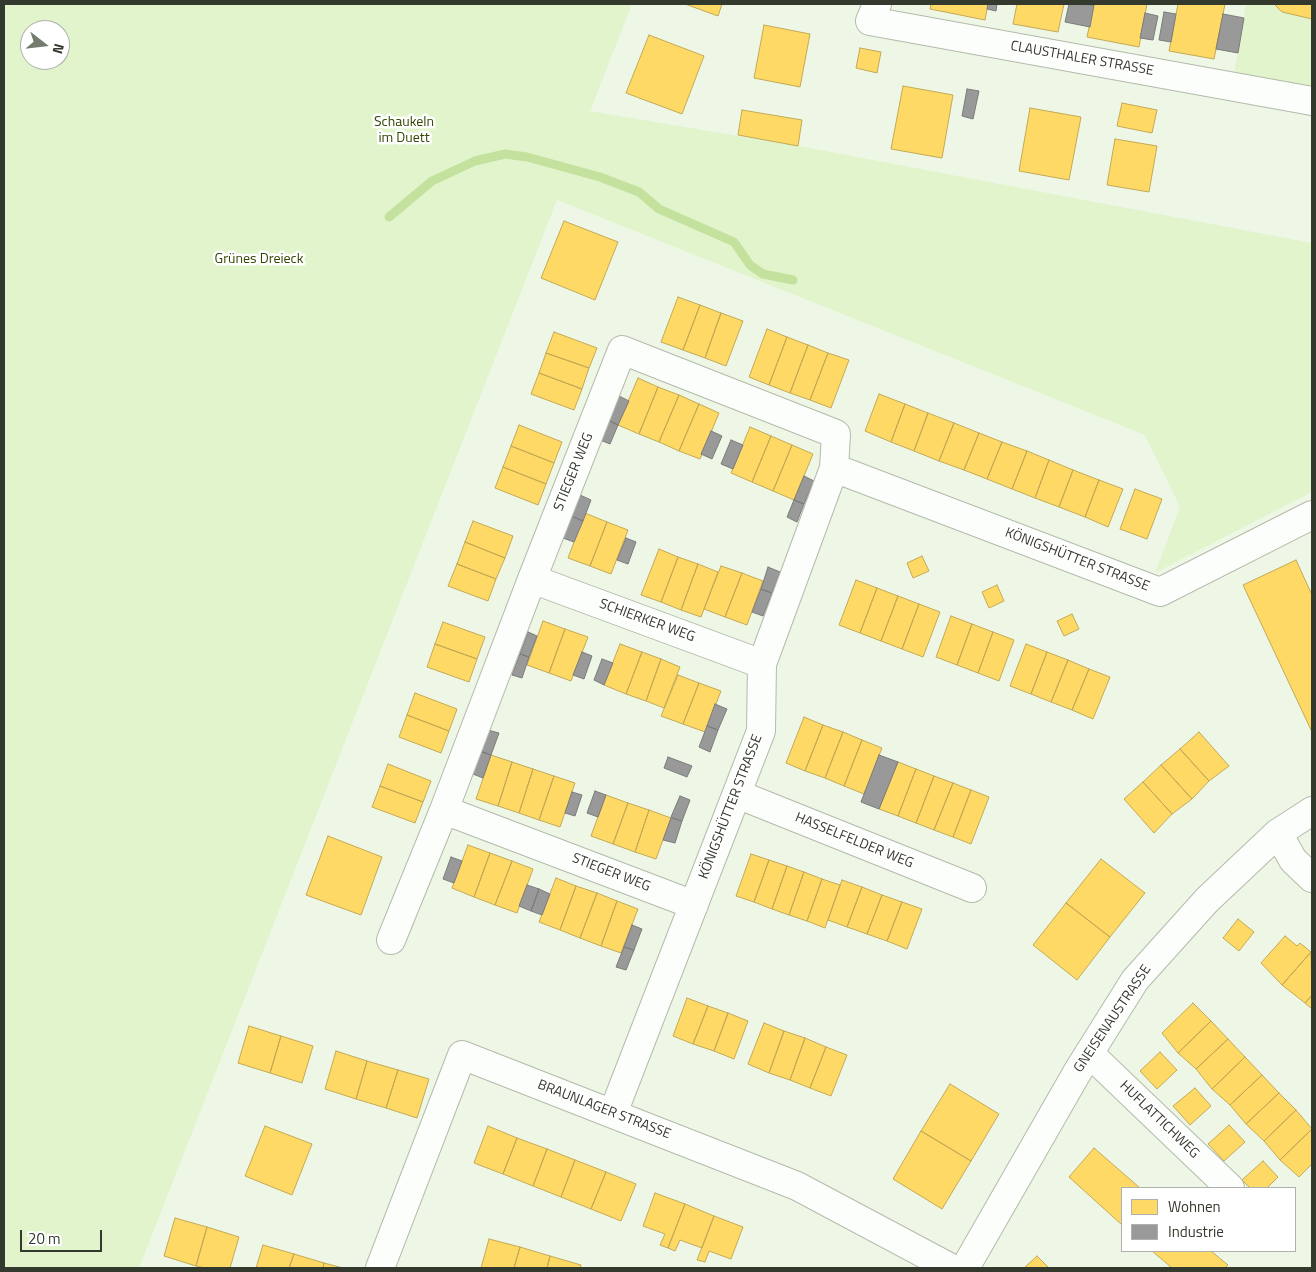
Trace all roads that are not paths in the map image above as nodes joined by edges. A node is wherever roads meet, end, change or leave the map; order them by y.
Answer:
1 (877, 4) edge
2 (1312, 101) edge
3 (836, 434) joint
4 (834, 468) junction
5 (1312, 515) edge
6 (532, 578) junction
7 (762, 664) junction
8 (737, 794) junction
9 (444, 810) junction
10 (1312, 811) edge
11 (1278, 833) junction
12 (1312, 878) edge
13 (972, 888) dead end
14 (694, 905) junction
15 (391, 940) dead end
16 (1089, 1053) junction
17 (613, 1113) junction
18 (1229, 1187) edge
19 (380, 1268) edge
20 (951, 1268) edge
21 (965, 1268) edge

1 - 2 street, CLAUSTHALER STRASSE
3 - 4 street, KÖNIGSHÜTTER STRASSE
3 - 6 street, STIEGER WEG
4 - 5 street, KÖNIGSHÜTTER STRASSE
4 - 7 street, KÖNIGSHÜTTER STRASSE
6 - 7 street, SCHIERKER WEG
6 - 9 street, STIEGER WEG
7 - 8 street, KÖNIGSHÜTTER STRASSE
8 - 13 street, HASSELFELDER WEG
8 - 14 street, KÖNIGSHÜTTER STRASSE
9 - 14 street, STIEGER WEG
9 - 15 street, STIEGER WEG
10 - 11 street, GNEISENAUSTRASSE
11 - 12 street
11 - 16 street, GNEISENAUSTRASSE
14 - 17 street, KÖNIGSHÜTTER STRASSE
16 - 18 street, HUFLATTICHWEG
16 - 21 street, GNEISENAUSTRASSE
17 - 19 street, BRAUNLAGER STRASSE
17 - 20 street, BRAUNLAGER STRASSE

